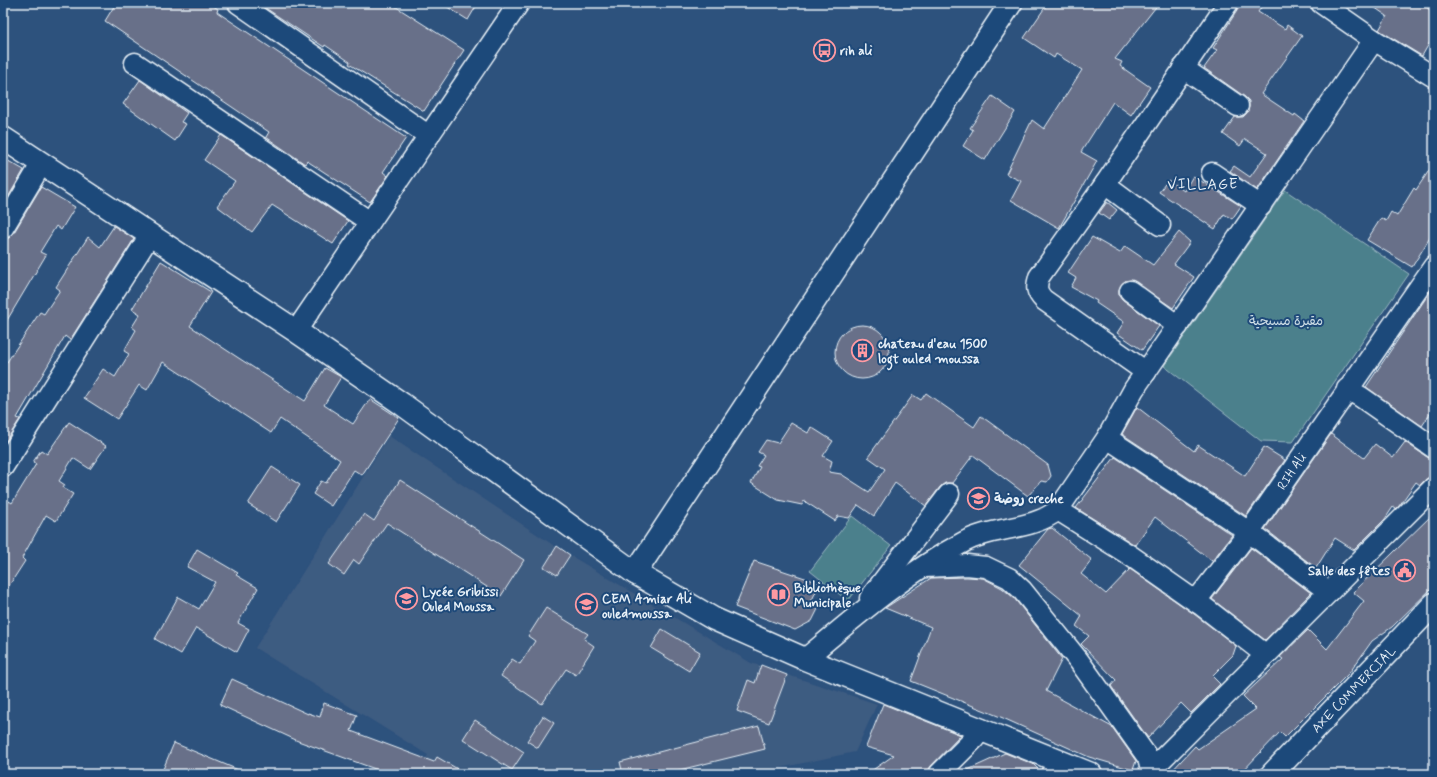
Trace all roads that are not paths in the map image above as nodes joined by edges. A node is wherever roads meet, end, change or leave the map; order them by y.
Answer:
1 (238, 3) edge
2 (519, 3) edge
3 (1011, 3) edge
4 (1228, 3) edge
5 (1321, 3) edge
6 (1374, 40) junction
7 (135, 63) dead end
8 (1183, 68) junction
9 (1434, 77) edge
10 (1238, 106) dead end
11 (429, 136) junction
12 (3, 138) edge
13 (42, 163) junction
14 (1212, 173) dead end
15 (1105, 184) junction
16 (1261, 206) junction
17 (370, 222) junction
18 (1160, 225) dead end
19 (3, 228) edge
20 (150, 235) junction
21 (1434, 266) edge
22 (1130, 292) dead end
23 (1178, 326) junction
24 (296, 331) junction
25 (1146, 372) junction
26 (1347, 389) junction
27 (1107, 438) junction
28 (1434, 448) edge
29 (3, 467) edge
30 (1434, 488) edge
31 (949, 494) dead end
32 (1058, 510) junction
33 (1249, 532) junction
34 (922, 568) junction
35 (636, 573) junction
36 (1329, 592) junction
37 (1198, 603) junction
38 (1434, 604) edge
39 (860, 613) junction
40 (1266, 654) junction
41 (805, 659) junction
42 (982, 729) junction
43 (1058, 768) edge
44 (1150, 772) edge
45 (939, 774) edge
46 (1091, 774) edge
47 (1272, 774) edge

1 - 11 street
2 - 11 street
3 - 35 street
4 - 8 street
5 - 6 street
6 - 9 street
6 - 16 street
7 - 17 street
8 - 10 street
8 - 15 street
11 - 17 street
12 - 13 street
13 - 19 street
13 - 20 street
14 - 16 street
15 - 18 street
15 - 25 street
16 - 23 street
17 - 24 street
20 - 24 street
20 - 29 street
21 - 26 street, RIH Ali
22 - 23 street
23 - 25 street
24 - 35 street
25 - 27 street
26 - 28 street
26 - 33 street, RIH Ali
27 - 32 street
27 - 33 street
30 - 36 street
31 - 39 street
32 - 34 street
32 - 37 street
33 - 36 street
33 - 37 street, RIH Ali
34 - 39 street
34 - 44 street
35 - 41 street
36 - 40 street
37 - 40 street
38 - 47 street, AXE COMMERCIAL
39 - 41 street
40 - 44 street
41 - 42 street
42 - 43 street
42 - 45 street
43 - 46 street

